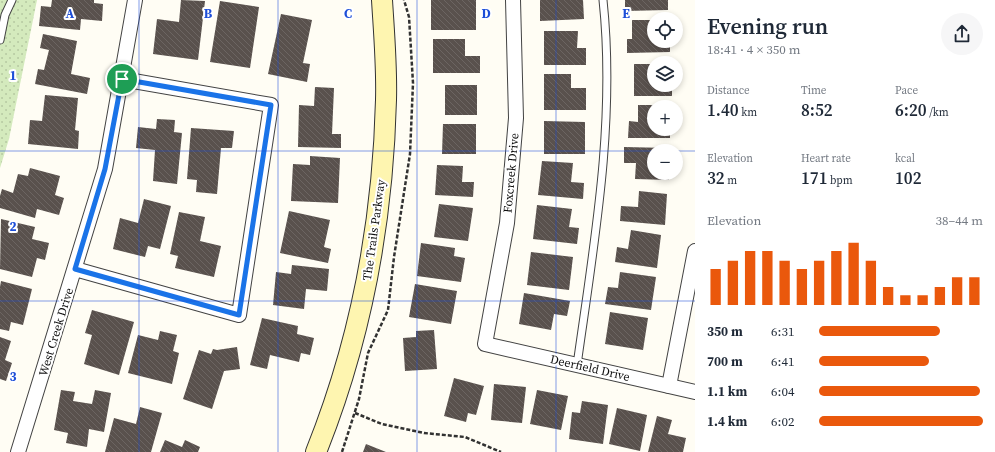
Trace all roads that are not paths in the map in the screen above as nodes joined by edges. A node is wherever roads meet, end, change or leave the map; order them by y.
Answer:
1 (12, 0) edge
2 (135, 0) edge
3 (382, 0) edge
4 (513, 0) edge
5 (603, 0) edge
6 (0, 40) edge
7 (122, 79) junction
8 (695, 251) edge
9 (75, 269) junction
10 (485, 344) joint
11 (577, 365) junction
12 (669, 386) junction
13 (695, 392) edge
14 (18, 452) edge
15 (316, 452) edge

1 - 6 lane
2 - 7 street, West Creek Drive
3 - 15 street, The Trails Parkway
4 - 10 street, Foxcreek Drive
5 - 11 lane
7 - 9 street, West Creek Drive
7 - 9 street
8 - 12 street
9 - 14 street, West Creek Drive
10 - 11 street, Deerfield Drive
11 - 12 street, Deerfield Drive
12 - 13 street, Deerfield Drive

